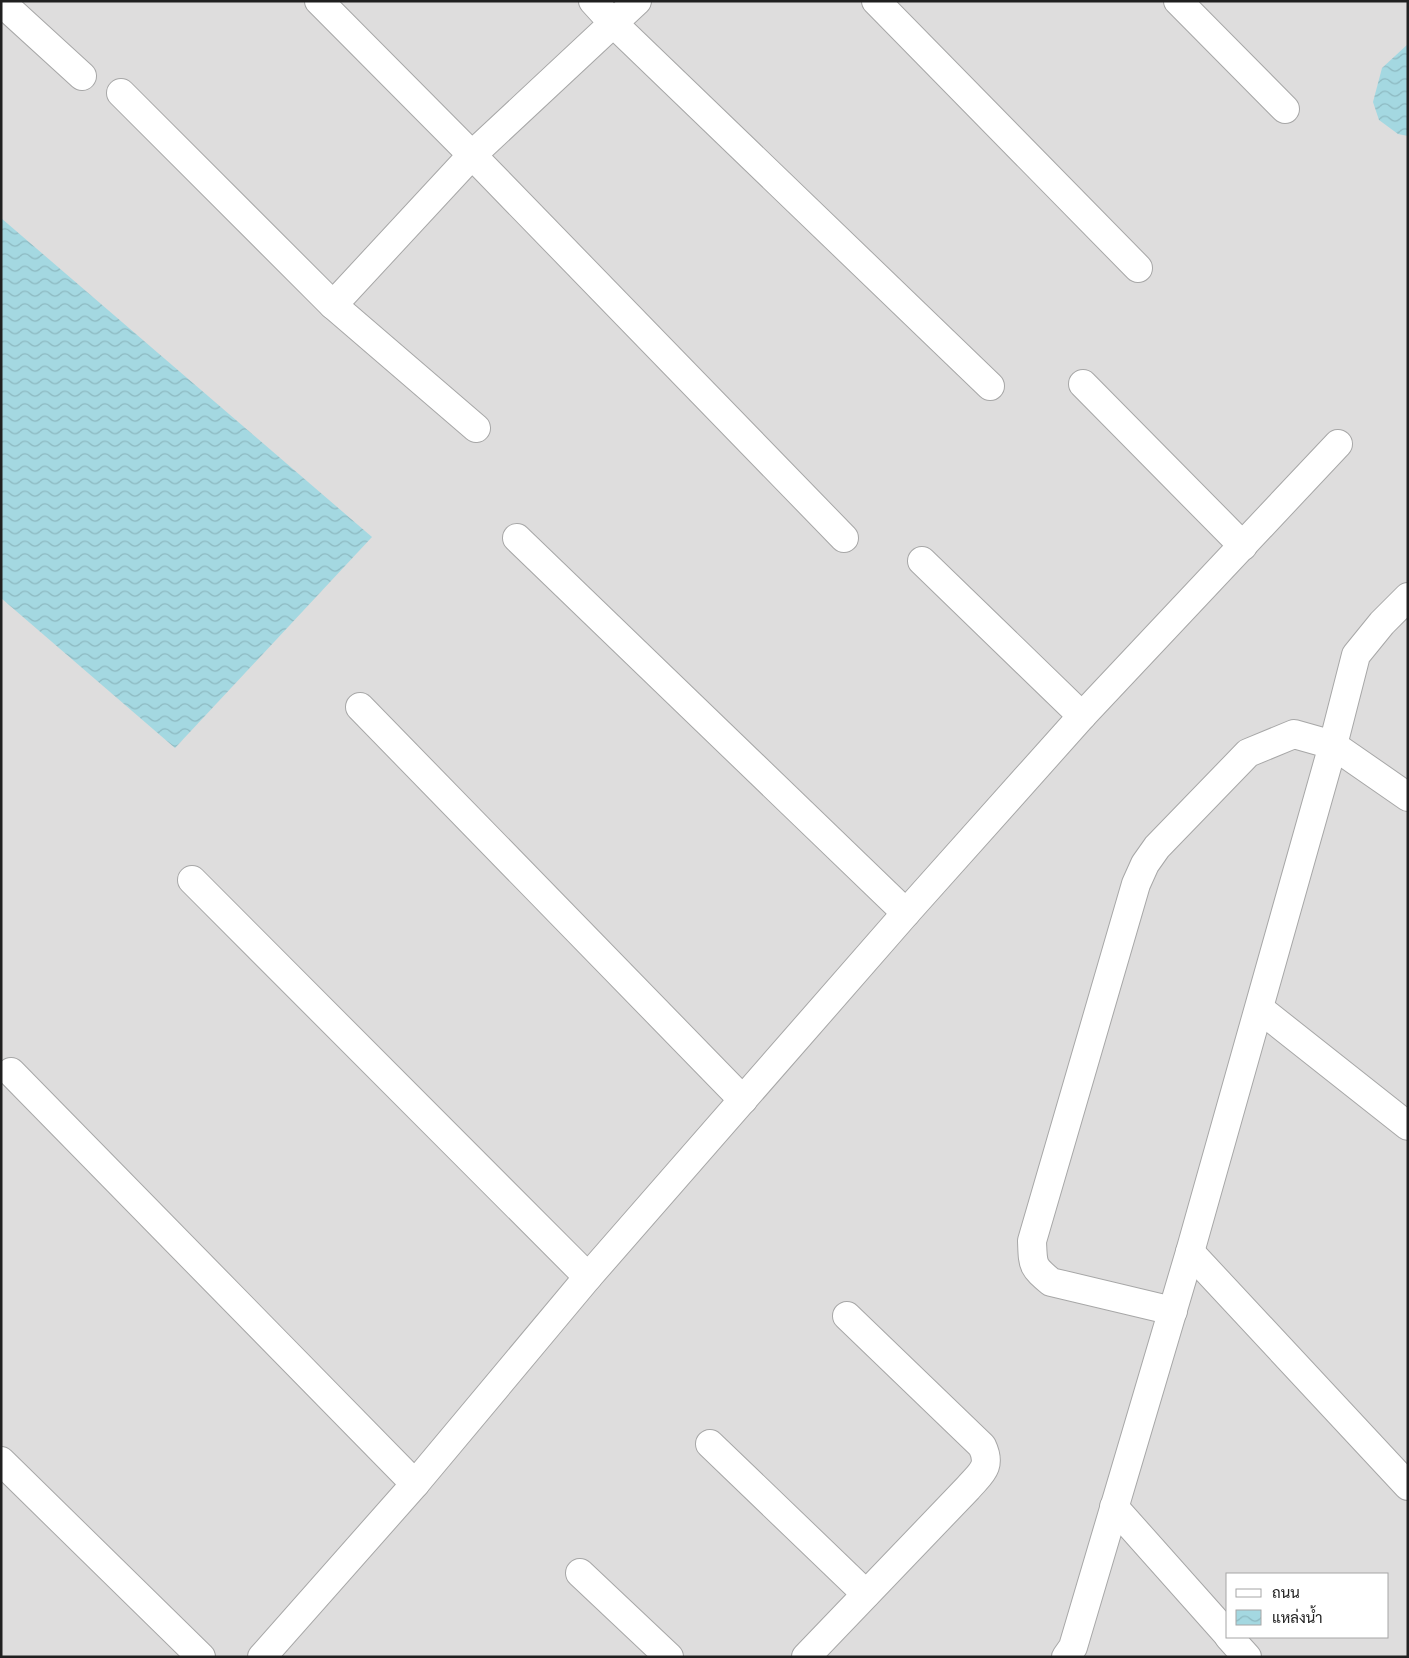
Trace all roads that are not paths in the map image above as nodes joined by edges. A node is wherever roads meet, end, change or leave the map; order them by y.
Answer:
1 (319, 1) edge
2 (593, 1) edge
3 (637, 1) edge
4 (876, 1) edge
5 (1178, 1) edge
6 (1, 2) edge
7 (613, 23) junction
8 (82, 76) dead end
9 (121, 92) dead end
10 (1285, 109) dead end
11 (472, 155) junction
12 (1138, 268) dead end
13 (333, 305) junction
14 (1083, 384) dead end
15 (990, 386) dead end
16 (476, 428) dead end
17 (1338, 444) dead end
18 (517, 538) dead end
19 (844, 538) dead end
20 (1243, 546) junction
21 (922, 561) dead end
22 (1408, 597) edge
23 (360, 708) dead end
24 (1082, 716) junction
25 (1333, 745) junction
26 (1408, 797) edge
27 (192, 880) dead end
28 (906, 913) junction
29 (1260, 1009) junction
30 (11, 1072) dead end
31 (743, 1100) junction
32 (1408, 1126) edge
33 (1190, 1252) junction
34 (588, 1277) junction
35 (1173, 1311) junction
36 (847, 1316) dead end
37 (710, 1444) dead end
38 (1, 1461) edge
39 (414, 1484) junction
40 (1408, 1486) edge
41 (1114, 1507) junction
42 (580, 1573) dead end
43 (866, 1594) junction
44 (1226, 1633) edge
45 (1231, 1638) edge
46 (201, 1657) edge
47 (262, 1657) edge
48 (669, 1657) edge
49 (806, 1657) edge
50 (1066, 1657) edge
51 (1247, 1657) edge

1 - 11 street
2 - 7 street
3 - 7 street
4 - 12 street
5 - 10 street
6 - 8 street
7 - 11 street
7 - 15 street
9 - 13 street
11 - 13 street
11 - 19 street
13 - 16 street
14 - 20 street
17 - 20 street
18 - 28 street
20 - 24 street
21 - 24 street
22 - 25 street
23 - 31 street
24 - 28 street
25 - 26 street
25 - 29 street
25 - 35 street
27 - 34 street
28 - 31 street
29 - 32 street
29 - 33 street
30 - 39 street
31 - 34 street
33 - 35 street
33 - 40 street
34 - 39 street
35 - 41 street
36 - 43 street
37 - 43 street
38 - 46 street
39 - 47 street
41 - 44 street
41 - 50 street
42 - 48 street
43 - 49 street
45 - 51 street

